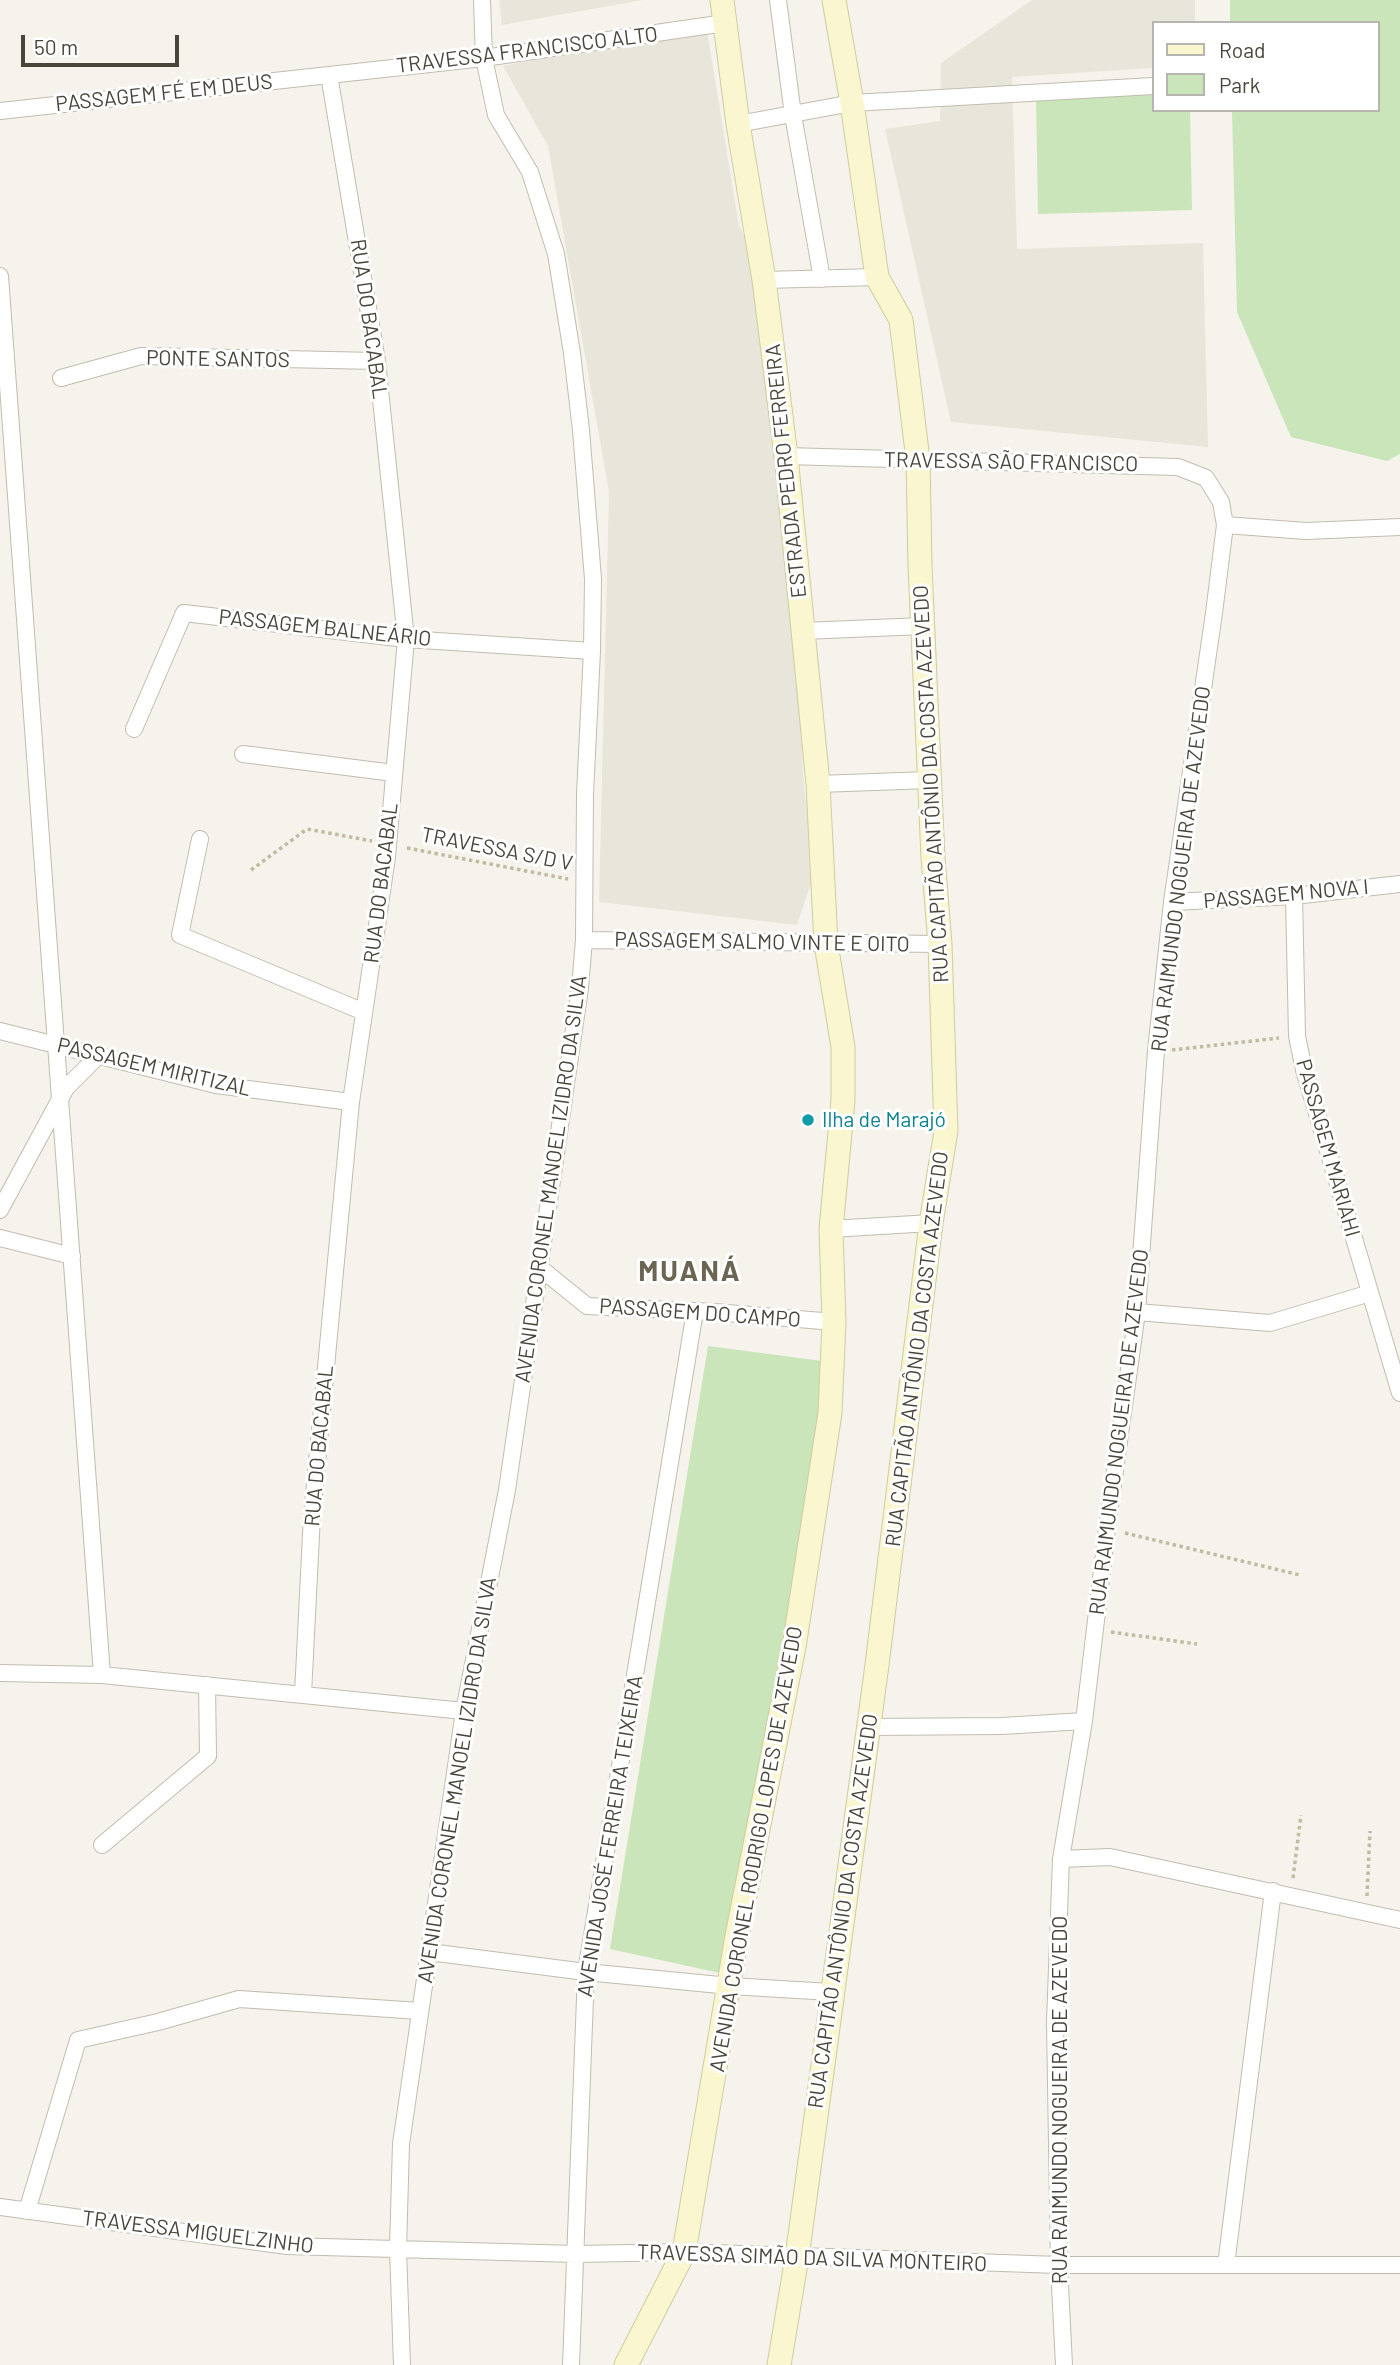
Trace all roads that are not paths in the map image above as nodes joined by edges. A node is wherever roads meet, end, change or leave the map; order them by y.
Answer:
1 (482, 0) edge
2 (722, 0) edge
3 (778, 0) edge
4 (834, 0) edge
5 (725, 23) junction
6 (484, 58) junction
7 (329, 75) junction
8 (1152, 86) edge
9 (852, 103) junction
10 (0, 111) edge
11 (793, 115) junction
12 (738, 124) junction
13 (0, 276) edge
14 (822, 278) junction
15 (877, 278) junction
16 (764, 280) junction
17 (377, 361) junction
18 (61, 378) dead end
19 (786, 456) junction
20 (918, 460) junction
21 (1221, 502) joint
22 (1225, 525) junction
23 (1400, 527) edge
24 (923, 626) junction
25 (803, 631) junction
26 (406, 639) junction
27 (592, 651) junction
28 (134, 729) dead end
29 (243, 754) dead end
30 (394, 773) junction
31 (930, 780) junction
32 (818, 783) junction
33 (200, 839) dead end
34 (1400, 884) edge
35 (1294, 896) junction
36 (1172, 902) junction
37 (584, 940) junction
38 (826, 944) junction
39 (940, 944) junction
40 (364, 1013) junction
41 (0, 1031) edge
42 (56, 1045) junction
43 (99, 1055) junction
44 (60, 1100) junction
45 (351, 1102) junction
46 (0, 1210) edge
47 (931, 1223) junction
48 (831, 1229) junction
49 (0, 1238) edge
50 (72, 1256) junction
51 (539, 1266) junction
52 (1370, 1293) junction
53 (695, 1311) junction
54 (1137, 1312) junction
55 (834, 1322) junction
56 (1400, 1393) edge
57 (1, 1668) edge
58 (102, 1675) junction
59 (208, 1685) junction
60 (303, 1694) junction
61 (464, 1711) junction
62 (1084, 1721) junction
63 (868, 1727) junction
64 (102, 1845) dead end
65 (1061, 1859) junction
66 (1273, 1891) junction
67 (1400, 1920) edge
68 (429, 1951) junction
69 (586, 1972) junction
70 (730, 1986) junction
71 (831, 1992) junction
72 (420, 2011) junction
73 (0, 2207) edge
74 (27, 2211) junction
75 (398, 2249) junction
76 (684, 2252) junction
77 (576, 2254) junction
78 (797, 2257) junction
79 (1400, 2264) edge
80 (1059, 2265) junction
81 (1226, 2265) junction
82 (640, 2339) junction
83 (402, 2365) edge
84 (571, 2365) edge
85 (626, 2365) edge
86 (642, 2365) edge
87 (779, 2365) edge
88 (1064, 2365) edge

1 - 6 street, AVENIDA CORONEL MANOEL IZIDRO DA SILVA
2 - 5 street, ESTRADA PEDRO FERREIRA
3 - 11 street
4 - 9 street, RUA CAPITÃO ANTÔNIO DA COSTA AZEVEDO
5 - 6 street, TRAVESSA FRANCISCO ALTO
5 - 12 street, ESTRADA PEDRO FERREIRA
6 - 7 street, TRAVESSA FRANCISCO ALTO
6 - 27 street, AVENIDA CORONEL MANOEL IZIDRO DA SILVA
7 - 10 street, PASSAGEM FÉ EM DEUS
7 - 17 street, RUA DO BACABAL
8 - 9 street
9 - 11 street
9 - 15 street, RUA CAPITÃO ANTÔNIO DA COSTA AZEVEDO
11 - 12 street
11 - 14 street
12 - 16 street, ESTRADA PEDRO FERREIRA
13 - 42 street
14 - 15 street
14 - 16 street
15 - 20 street, RUA CAPITÃO ANTÔNIO DA COSTA AZEVEDO
16 - 19 street, ESTRADA PEDRO FERREIRA
17 - 18 street, PONTE SANTOS
17 - 26 street, RUA DO BACABAL
19 - 20 street, TRAVESSA SÃO FRANCISCO
19 - 25 street, ESTRADA PEDRO FERREIRA
20 - 21 street, TRAVESSA SÃO FRANCISCO
20 - 24 street, RUA CAPITÃO ANTÔNIO DA COSTA AZEVEDO
21 - 22 street, RUA RAIMUNDO NOGUEIRA DE AZEVEDO
22 - 23 street
22 - 36 street, RUA RAIMUNDO NOGUEIRA DE AZEVEDO
24 - 25 street
24 - 31 street, RUA CAPITÃO ANTÔNIO DA COSTA AZEVEDO
25 - 32 street, ESTRADA PEDRO FERREIRA
26 - 27 street, PASSAGEM BALNEÁRIO
26 - 28 street, PASSAGEM BALNEÁRIO
26 - 30 street, RUA DO BACABAL
27 - 37 street, AVENIDA CORONEL MANOEL IZIDRO DA SILVA
29 - 30 street
30 - 40 street, RUA DO BACABAL
31 - 32 street
31 - 39 street, RUA CAPITÃO ANTÔNIO DA COSTA AZEVEDO
32 - 38 street, ESTRADA PEDRO FERREIRA
33 - 40 street
34 - 35 street, PASSAGEM NOVA I
35 - 36 street, PASSAGEM NOVA I
35 - 52 street, PASSAGEM MARIAHI
36 - 54 street, RUA RAIMUNDO NOGUEIRA DE AZEVEDO
37 - 38 street, PASSAGEM SALMO VINTE E OITO
37 - 51 street, AVENIDA CORONEL MANOEL IZIDRO DA SILVA
38 - 39 street, PASSAGEM SALMO VINTE E OITO
38 - 48 street, ESTRADA PEDRO FERREIRA
39 - 47 street, RUA CAPITÃO ANTÔNIO DA COSTA AZEVEDO
40 - 45 street, RUA DO BACABAL
41 - 42 street, PASSAGEM MIRITIZAL
42 - 43 street, PASSAGEM MIRITIZAL
42 - 44 street
43 - 44 street
43 - 45 street, PASSAGEM MIRITIZAL
44 - 46 street
44 - 50 street
45 - 60 street, RUA DO BACABAL
47 - 48 street
47 - 63 street, RUA CAPITÃO ANTÔNIO DA COSTA AZEVEDO
48 - 55 street, AVENIDA CORONEL RODRIGO LOPES DE AZEVEDO
49 - 50 street
50 - 58 street
51 - 53 street, PASSAGEM DO CAMPO
51 - 61 street, AVENIDA CORONEL MANOEL IZIDRO DA SILVA
52 - 54 street
52 - 56 street, PASSAGEM MARIAHI
53 - 55 street, PASSAGEM DO CAMPO
53 - 69 street, AVENIDA JOSÉ FERREIRA TEIXEIRA
54 - 62 street, RUA RAIMUNDO NOGUEIRA DE AZEVEDO
55 - 70 street, AVENIDA CORONEL RODRIGO LOPES DE AZEVEDO
57 - 58 street
58 - 59 street
59 - 60 street
59 - 64 street
60 - 61 street
61 - 68 street, AVENIDA CORONEL MANOEL IZIDRO DA SILVA
62 - 63 street
62 - 65 street, RUA RAIMUNDO NOGUEIRA DE AZEVEDO
63 - 71 street, RUA CAPITÃO ANTÔNIO DA COSTA AZEVEDO
65 - 66 street
65 - 80 street, RUA RAIMUNDO NOGUEIRA DE AZEVEDO
66 - 67 street
66 - 81 street
68 - 69 street
68 - 72 street, AVENIDA CORONEL MANOEL IZIDRO DA SILVA
69 - 70 street
69 - 77 street, AVENIDA JOSÉ FERREIRA TEIXEIRA
70 - 71 street
70 - 76 street, AVENIDA CORONEL RODRIGO LOPES DE AZEVEDO
71 - 78 street, RUA CAPITÃO ANTÔNIO DA COSTA AZEVEDO
72 - 74 street
72 - 75 street, AVENIDA CORONEL MANOEL IZIDRO DA SILVA
73 - 74 street, TRAVESSA MIGUELZINHO
74 - 75 street, TRAVESSA MIGUELZINHO
75 - 77 street, TRAVESSA SIMÃO DA SILVA MONTEIRO
75 - 83 street, AVENIDA CORONEL MANOEL IZIDRO DA SILVA
76 - 77 street, TRAVESSA SIMÃO DA SILVA MONTEIRO
76 - 78 street, TRAVESSA SIMÃO DA SILVA MONTEIRO
76 - 82 street, AVENIDA CORONEL RODRIGO LOPES DE AZEVEDO
77 - 84 street, AVENIDA JOSÉ FERREIRA TEIXEIRA
78 - 80 street, TRAVESSA SIMÃO DA SILVA MONTEIRO
78 - 87 street, RUA CAPITÃO ANTÔNIO DA COSTA AZEVEDO
79 - 81 street, TRAVESSA SIMÃO DA SILVA MONTEIRO
80 - 81 street, TRAVESSA SIMÃO DA SILVA MONTEIRO
80 - 88 street, RUA RAIMUNDO NOGUEIRA DE AZEVEDO
82 - 85 street, AVENIDA CORONEL RODRIGO LOPES DE AZEVEDO
82 - 86 street

